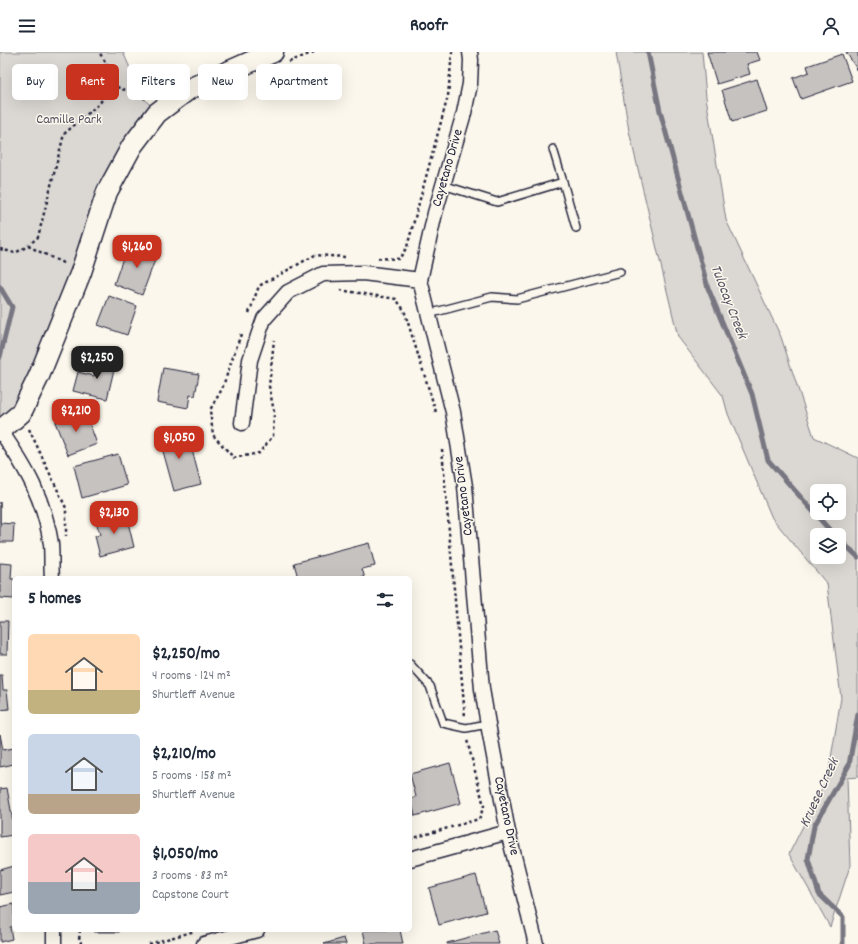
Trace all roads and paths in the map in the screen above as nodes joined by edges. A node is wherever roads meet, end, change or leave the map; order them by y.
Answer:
1 (99, 52) edge
2 (314, 52) edge
3 (452, 52) edge
4 (470, 52) edge
5 (280, 57) edge
6 (107, 64) edge
7 (119, 88) edge
8 (102, 100) edge
9 (157, 113) junction
10 (554, 150) dead end
11 (563, 182) junction
12 (443, 185) junction
13 (576, 228) dead end
14 (28, 246) junction
15 (0, 249) edge
16 (352, 257) dead end
17 (374, 258) dead end
18 (82, 272) junction
19 (620, 272) dead end
20 (420, 280) junction
21 (334, 289) dead end
22 (248, 314) dead end
23 (428, 314) junction
24 (243, 328) dead end
25 (274, 338) dead end
26 (437, 416) dead end
27 (32, 423) dead end
28 (242, 423) dead end
29 (0, 431) edge
30 (441, 442) dead end
31 (66, 542) dead end
32 (52, 576) edge
33 (412, 666) edge
34 (488, 724) junction
35 (466, 728) junction
36 (508, 832) junction
37 (412, 838) edge
38 (412, 858) edge
39 (54, 932) edge
40 (80, 932) edge
41 (193, 932) edge
42 (249, 932) edge
43 (54, 944) edge
44 (82, 944) edge
45 (149, 944) edge
46 (204, 944) edge
47 (536, 944) edge

1 - 6 path
2 - 5 path
3 - 17 path
4 - 12 street, Cayetano Drive
5 - 9 street
7 - 9 path
8 - 14 path
9 - 18 street
10 - 11 lane
11 - 12 lane
11 - 13 lane
12 - 20 street, Cayetano Drive
14 - 15 path
14 - 18 path
16 - 22 path
18 - 29 street
19 - 23 lane
20 - 23 street, Cayetano Drive
20 - 28 street
21 - 26 path
23 - 34 street, Cayetano Drive
24 - 25 path
27 - 31 path
29 - 32 street
30 - 35 path
33 - 35 lane
34 - 35 lane
34 - 36 street, Cayetano Drive
35 - 37 path
36 - 38 street
36 - 47 street, Cayetano Drive
39 - 43 street
40 - 44 path
41 - 45 path
42 - 46 street

